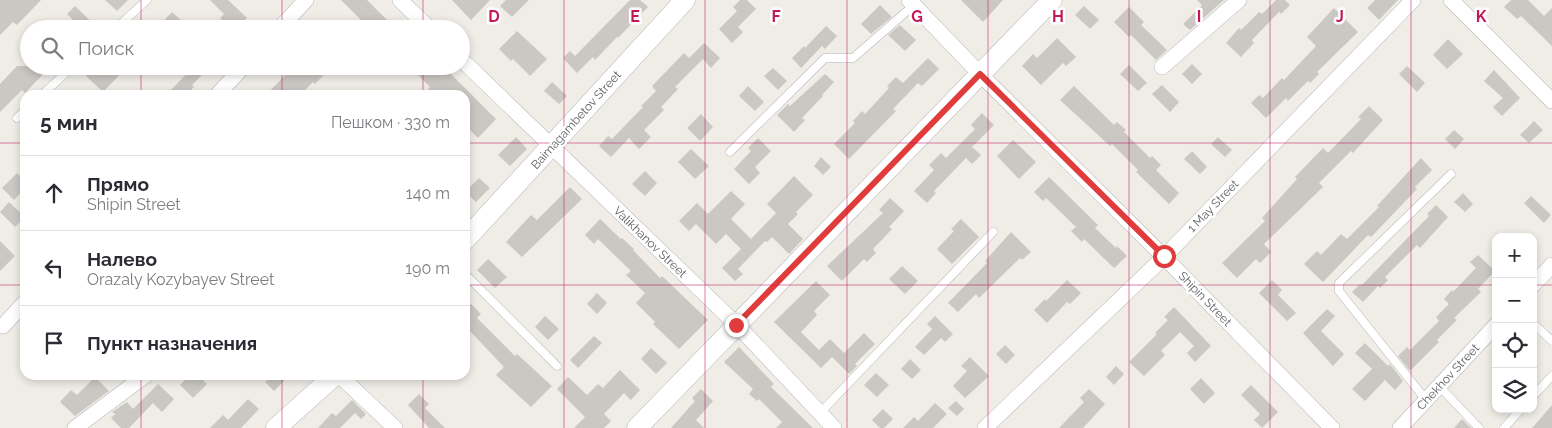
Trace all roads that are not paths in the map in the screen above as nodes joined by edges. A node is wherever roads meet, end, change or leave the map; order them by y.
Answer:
1 (146, 0) edge
2 (306, 0) edge
3 (400, 0) edge
4 (685, 0) edge
5 (1052, 0) edge
6 (1239, 0) edge
7 (1413, 0) edge
8 (1451, 0) edge
9 (911, 3) edge
10 (125, 20) edge
11 (287, 20) edge
12 (421, 20) edge
13 (1162, 67) dead end
14 (470, 68) edge
15 (980, 74) junction
16 (64, 75) edge
17 (236, 75) edge
18 (48, 90) edge
19 (222, 90) edge
20 (1552, 101) edge
21 (20, 114) edge
22 (16, 118) dead end
23 (551, 147) junction
24 (730, 152) dead end
25 (1451, 174) dead end
26 (993, 232) dead end
27 (470, 235) edge
28 (1164, 256) junction
29 (1552, 265) edge
30 (470, 279) edge
31 (1537, 281) edge
32 (20, 307) edge
33 (736, 325) junction
34 (3, 326) dead end
35 (1537, 328) edge
36 (1492, 330) edge
37 (1552, 341) edge
38 (557, 366) dead end
39 (1552, 376) edge
40 (139, 380) edge
41 (331, 380) edge
42 (342, 380) edge
43 (1440, 386) junction
44 (1537, 392) edge
45 (1426, 400) junction
46 (820, 413) junction
47 (1517, 413) edge
48 (75, 428) edge
49 (276, 428) edge
50 (394, 428) edge
51 (637, 428) edge
52 (834, 428) edge
53 (985, 428) edge
54 (1332, 428) edge
55 (1400, 428) edge
56 (1479, 428) edge
57 (1504, 428) edge

1 - 10 lane
2 - 11 street
3 - 12 street
4 - 23 street, Baimagambetov Street
5 - 15 street
6 - 13 street
7 - 28 street, 1 May Street
8 - 20 street
9 - 15 street, Shipin Street
9 - 24 lane
14 - 23 street, Valikhanov Street
15 - 28 street, Shipin Street
15 - 33 street
16 - 18 lane
17 - 19 street
21 - 22 lane
23 - 27 street, Baimagambetov Street
23 - 33 street, Valikhanov Street
25 - 45 lane
26 - 46 lane
28 - 53 street, 1 May Street
28 - 54 street, Shipin Street
29 - 31 street
30 - 38 lane
32 - 34 street
33 - 46 street, Valikhanov Street
33 - 51 street
35 - 37 lane
36 - 43 street, Chekhov Street
39 - 44 lane
40 - 48 street
41 - 49 street
42 - 50 street
43 - 45 street, Chekhov Street
43 - 56 lane
45 - 55 street, Chekhov Street
46 - 52 street, Valikhanov Street
47 - 57 lane

